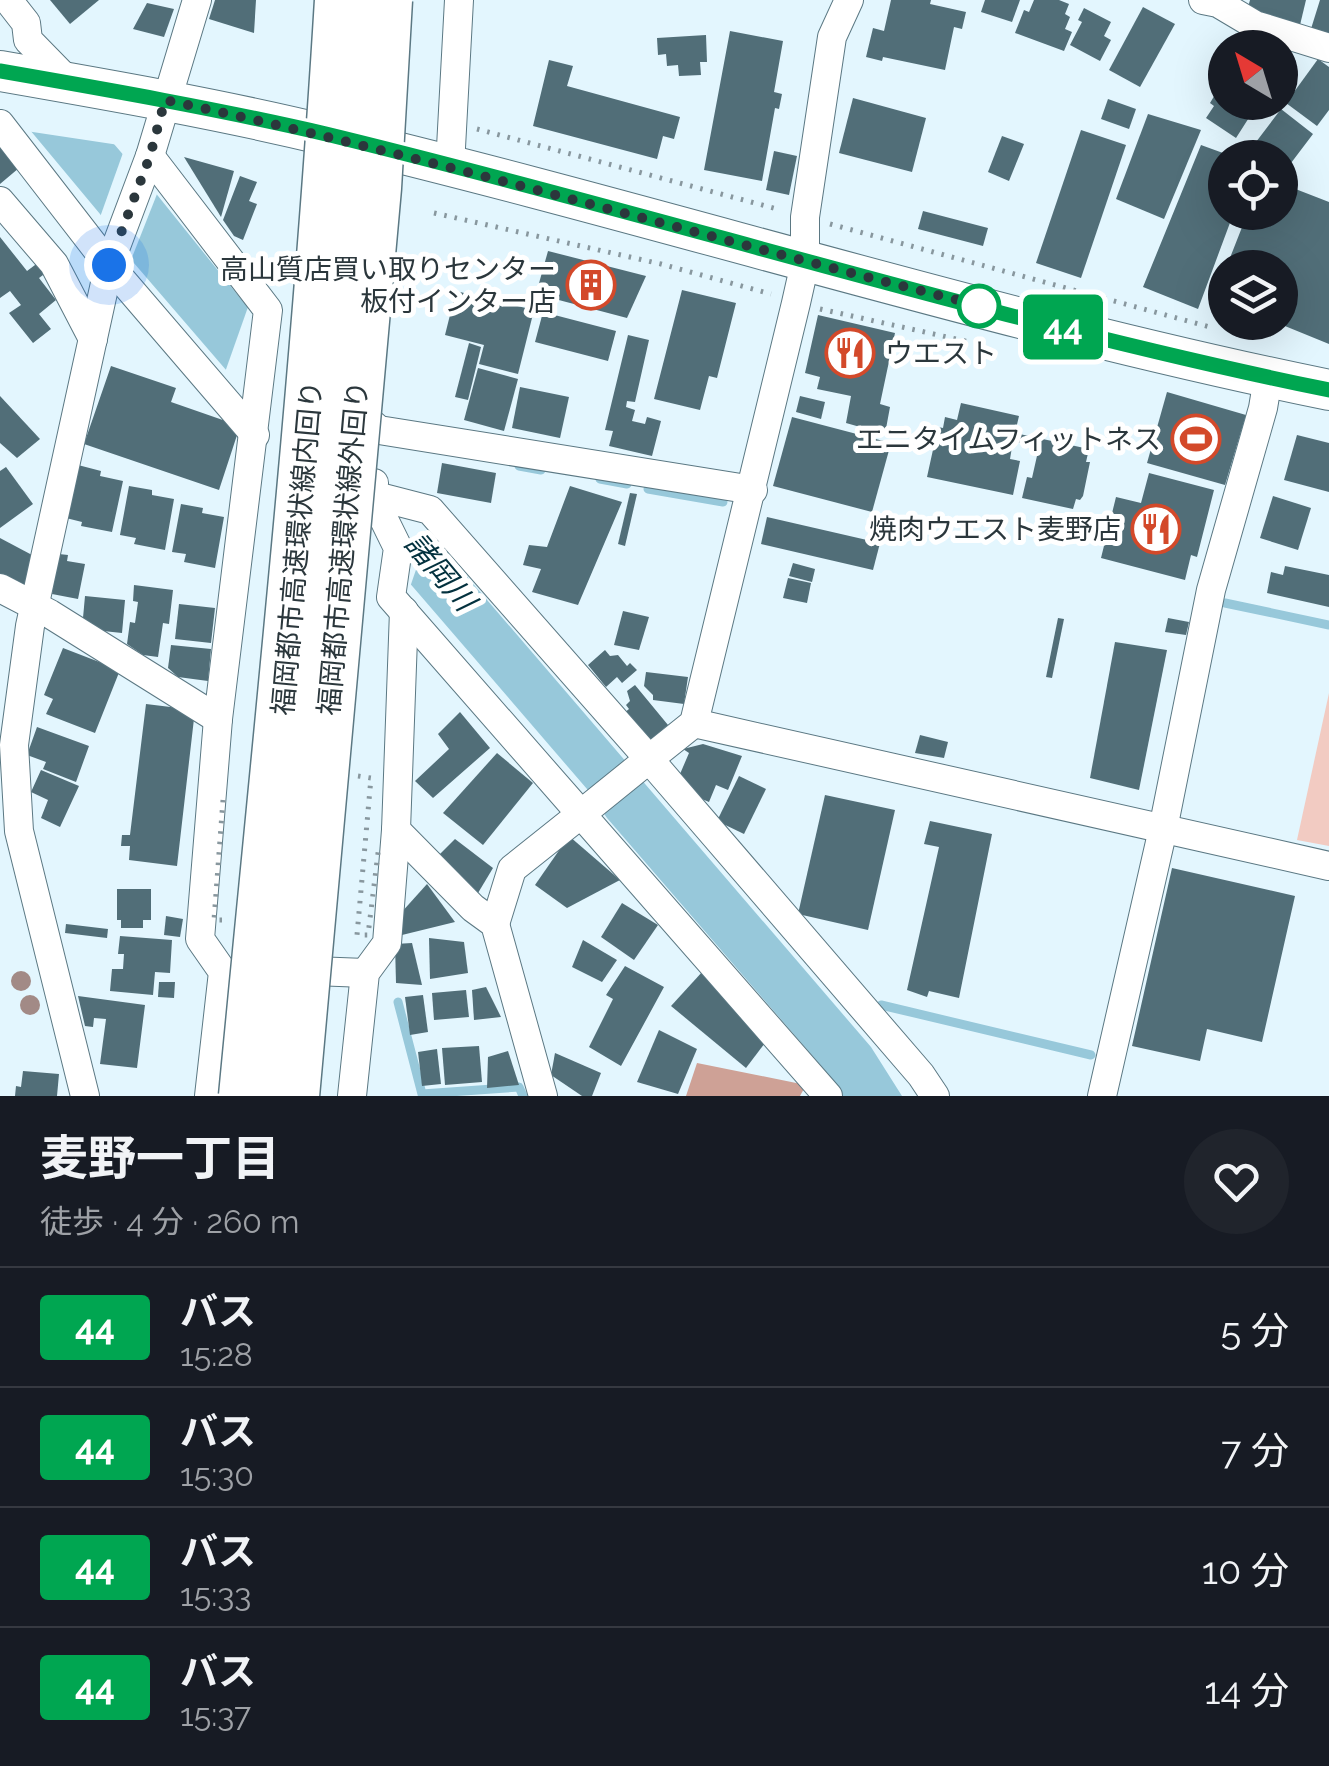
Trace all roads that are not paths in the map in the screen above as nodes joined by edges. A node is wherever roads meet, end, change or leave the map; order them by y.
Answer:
1 (8, 0) edge
2 (197, 0) edge
3 (342, 0) edge
4 (386, 0) edge
5 (459, 0) edge
6 (849, 0) edge
7 (1203, 0) edge
8 (1329, 48) edge
9 (0, 71) edge
10 (70, 83) junction
11 (165, 100) junction
12 (0, 124) edge
13 (148, 161) junction
14 (450, 166) junction
15 (0, 201) edge
16 (805, 263) junction
17 (109, 265) junction
18 (323, 298) dead end
19 (268, 310) junction
20 (93, 339) junction
21 (1268, 378) junction
22 (1329, 390) edge
23 (255, 434) junction
24 (753, 490) junction
25 (372, 495) junction
26 (0, 588) edge
27 (35, 607) junction
28 (404, 611) junction
29 (218, 719) junction
30 (694, 723) junction
31 (7, 744) edge
32 (649, 759) junction
33 (580, 814) junction
34 (1163, 829) junction
35 (396, 830) junction
36 (1329, 866) edge
37 (495, 924) junction
38 (314, 971) dead end
39 (223, 972) junction
40 (365, 973) junction
41 (257, 974) dead end
42 (84, 1096) edge
43 (208, 1096) edge
44 (245, 1096) edge
45 (293, 1096) edge
46 (352, 1096) edge
47 (543, 1096) edge
48 (828, 1096) edge
49 (935, 1096) edge
50 (1102, 1096) edge

1 - 10 street
2 - 11 street
3 - 44 highway, 福岡都市高速環状線内回り, bridge
4 - 45 highway, 福岡都市高速環状線外回り, bridge
5 - 14 street
6 - 16 street
7 - 8 street
9 - 10 street
10 - 11 street
11 - 13 street
11 - 14 street
12 - 17 street
13 - 17 street
13 - 19 street
14 - 16 street
15 - 20 street
16 - 21 street
16 - 24 street
17 - 20 street
17 - 23 street
18 - 19 street
19 - 23 street
20 - 27 street
21 - 22 street
21 - 34 street
23 - 29 street
24 - 25 street
24 - 30 street
25 - 28 street
25 - 32 street
26 - 27 street
27 - 29 street
27 - 31 street
28 - 33 street
28 - 35 street
29 - 39 street
30 - 32 street
30 - 34 street
31 - 42 street
32 - 33 street
32 - 49 street
33 - 37 street
33 - 48 street
34 - 36 street
34 - 50 street
35 - 37 street
35 - 40 street
37 - 47 street
38 - 40 street
39 - 41 street
39 - 43 street
40 - 46 street

